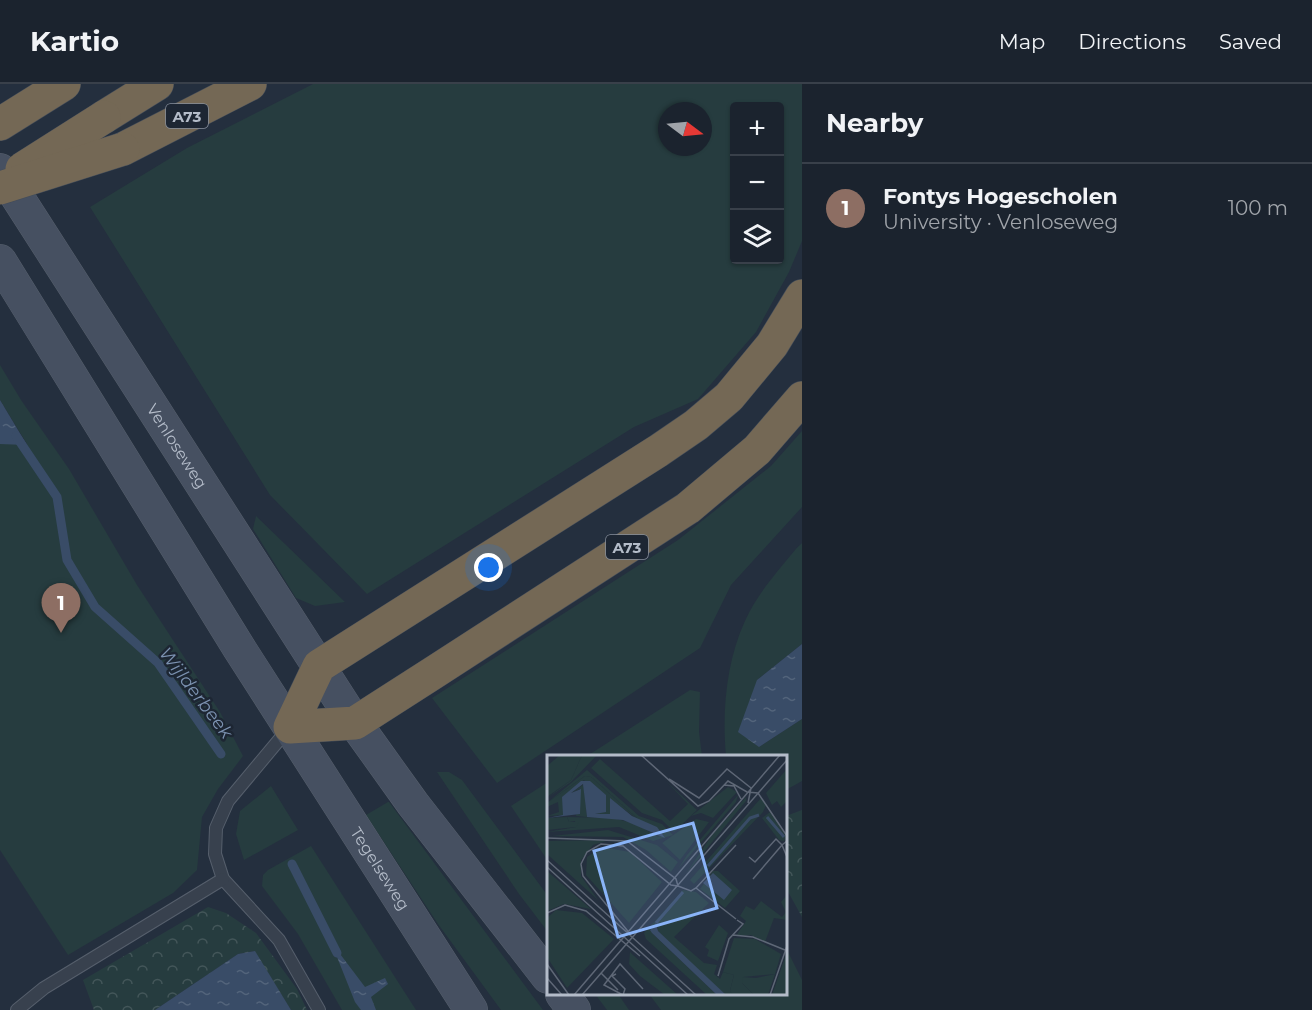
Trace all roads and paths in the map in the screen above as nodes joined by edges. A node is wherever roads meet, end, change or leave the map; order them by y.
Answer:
1 (64, 84) edge
2 (157, 84) edge
3 (250, 84) edge
4 (0, 124) edge
5 (0, 170) edge
6 (0, 182) edge
7 (0, 188) edge
8 (0, 261) edge
9 (802, 296) edge
10 (802, 398) edge
11 (319, 666) junction
12 (355, 723) junction
13 (290, 727) junction
14 (223, 879) junction
15 (547, 974) edge
16 (563, 995) edge
17 (17, 1010) edge
18 (319, 1010) edge
19 (471, 1010) edge
20 (574, 1010) edge

1 - 4 highway
2 - 6 highway, A73, bridge
3 - 7 highway, A73, bridge
5 - 11 main road, Venloseweg
8 - 13 main road
9 - 11 highway
10 - 12 highway, A73
11 - 12 main road, Venloseweg
11 - 13 highway
12 - 13 highway
12 - 15 main road
13 - 14 lane
13 - 19 main road, Tegelseweg
14 - 17 lane
14 - 18 lane
16 - 20 main road

